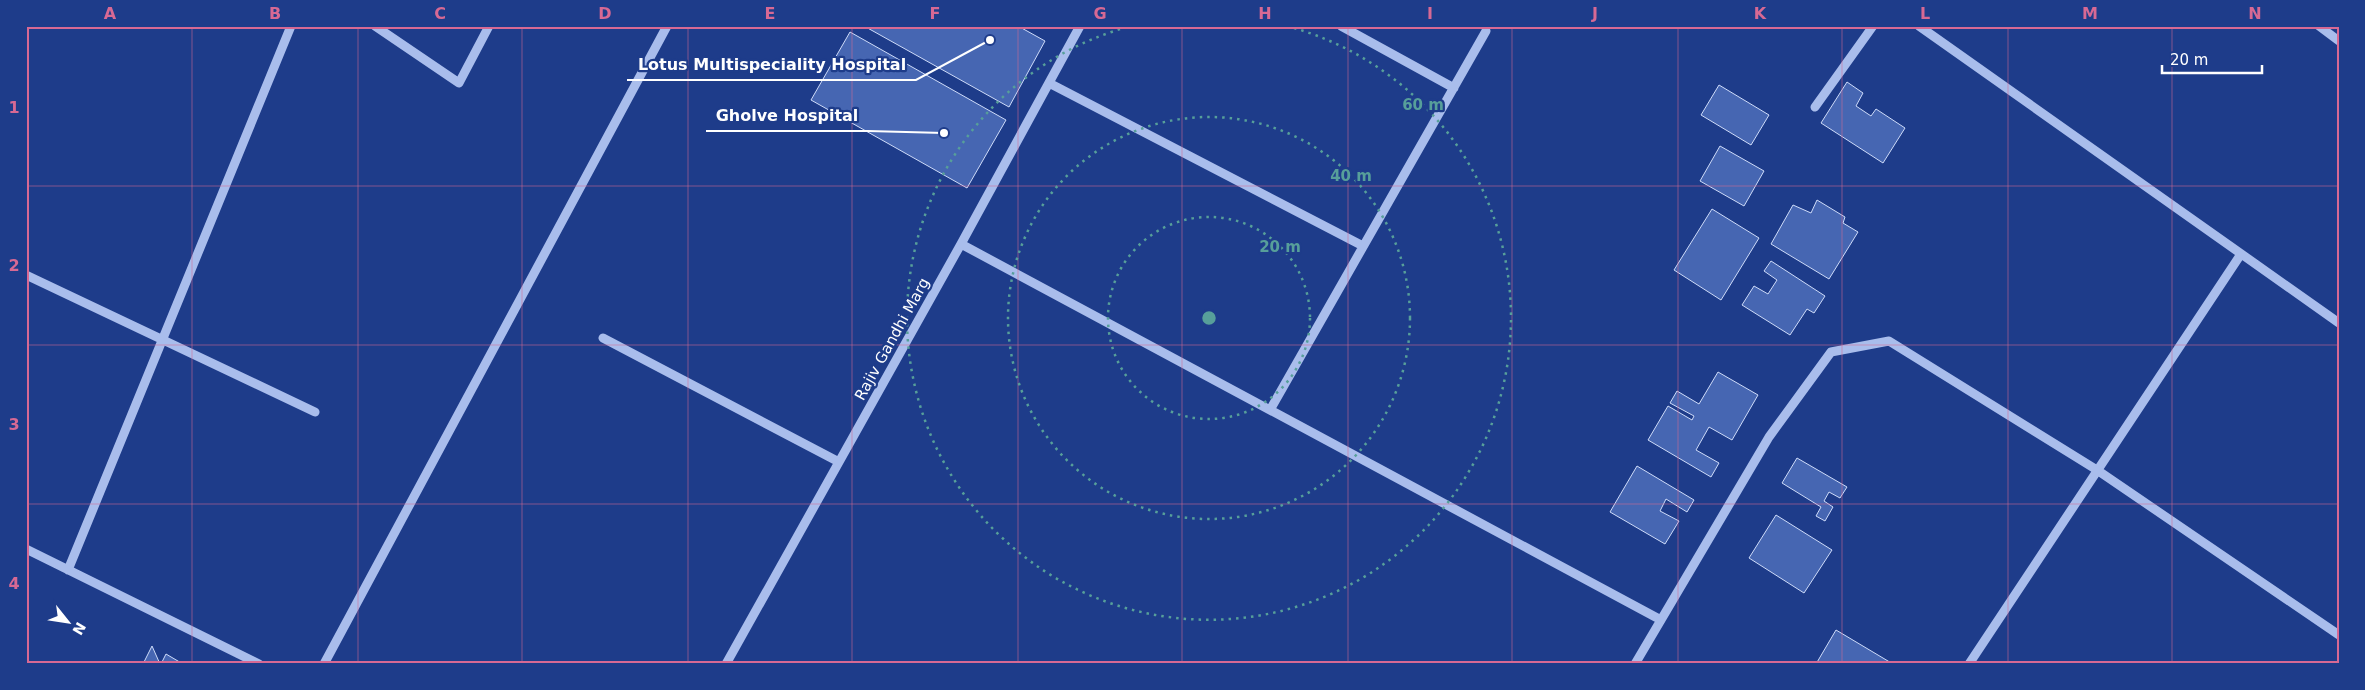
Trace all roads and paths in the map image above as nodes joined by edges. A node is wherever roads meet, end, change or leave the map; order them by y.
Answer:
1 (291, 26) edge
2 (375, 26) edge
3 (490, 26) edge
4 (667, 26) edge
5 (1080, 26) edge
6 (1341, 26) edge
7 (1873, 26) edge
8 (1919, 26) edge
9 (2319, 26) edge
10 (1486, 30) dead end
11 (2339, 41) edge
12 (1049, 83) junction
13 (1454, 88) junction
14 (1815, 107) dead end
15 (961, 244) junction
16 (1363, 246) junction
17 (2241, 254) junction
18 (26, 275) edge
19 (2339, 323) edge
20 (603, 338) dead end
21 (162, 339) junction
22 (1270, 410) junction
23 (315, 412) dead end
24 (839, 462) junction
25 (2097, 470) junction
26 (26, 549) edge
27 (68, 570) junction
28 (1661, 620) junction
29 (2339, 635) edge
30 (259, 664) edge
31 (324, 664) edge
32 (726, 664) edge
33 (1635, 664) edge
34 (1969, 664) edge

1 - 21 street
2 - 3 street
4 - 31 street
5 - 12 street, Rajiv Gandhi Marg
6 - 13 street
7 - 14 street
8 - 17 street
9 - 11 street
10 - 13 street
12 - 15 street, Rajiv Gandhi Marg
12 - 16 street
13 - 16 street
15 - 22 street
15 - 24 street, Rajiv Gandhi Marg
16 - 22 street
17 - 19 street
17 - 25 street
18 - 21 street
20 - 24 street
21 - 23 street
21 - 27 street
22 - 28 street
24 - 32 street, Rajiv Gandhi Marg
25 - 28 street
25 - 29 street
25 - 34 street
26 - 27 street
27 - 30 street
28 - 33 street

